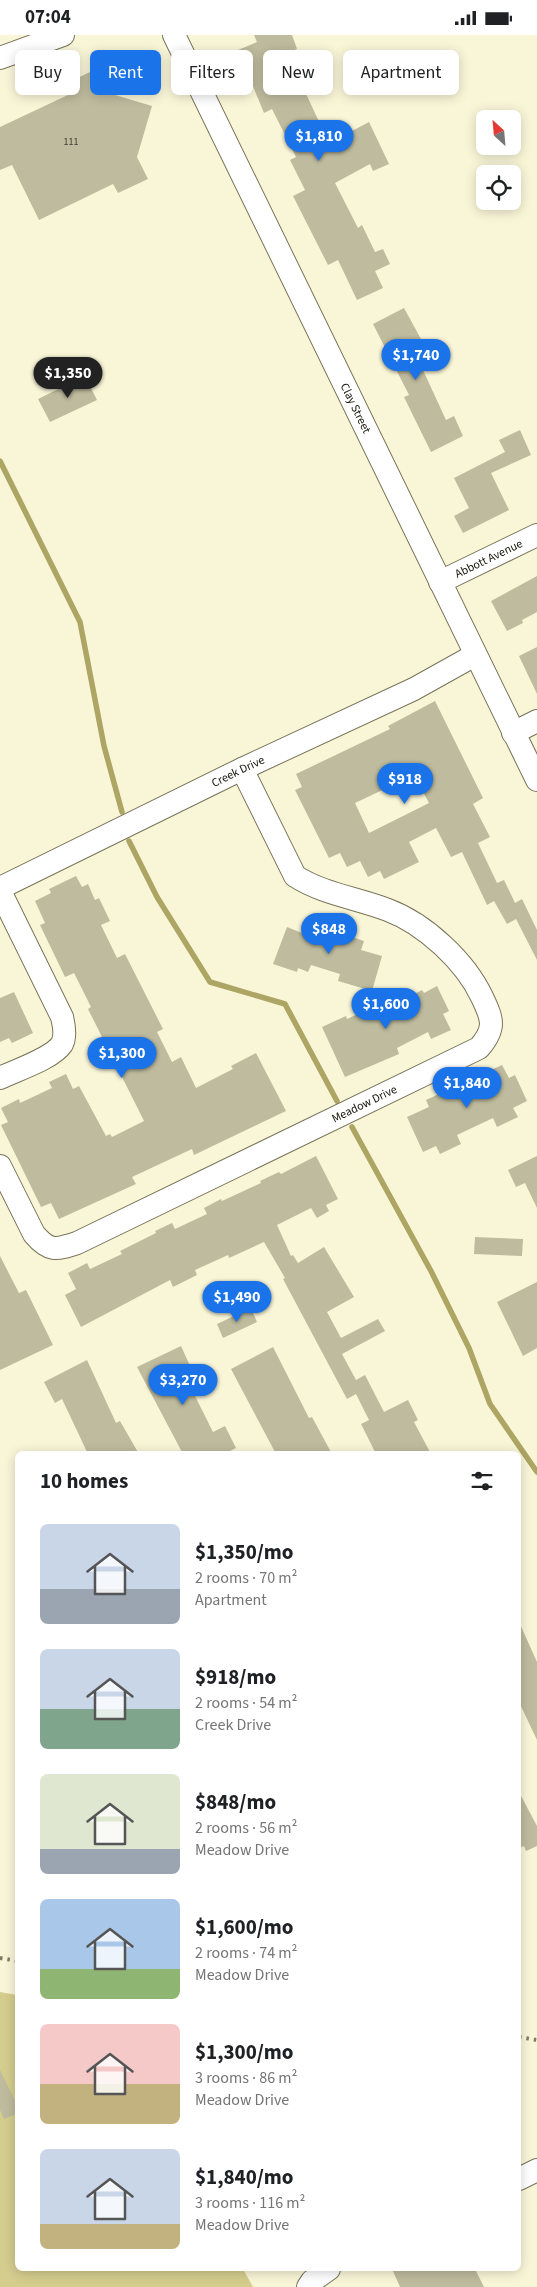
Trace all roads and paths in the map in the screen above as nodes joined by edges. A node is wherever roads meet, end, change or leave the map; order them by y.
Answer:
1 (63, 35) edge
2 (174, 35) edge
3 (0, 58) edge
4 (537, 535) edge
5 (440, 582) junction
6 (475, 655) junction
7 (537, 721) edge
8 (513, 733) junction
9 (242, 769) junction
10 (537, 780) edge
11 (0, 890) edge
12 (0, 1078) edge
13 (0, 1166) edge
14 (537, 2170) edge
15 (521, 2178) edge
16 (326, 2271) edge
17 (308, 2287) edge

1 - 3 street
2 - 5 street, Clay Street
4 - 5 street, Abbott Avenue
5 - 6 street, Clay Street
6 - 8 street, Clay Street
6 - 9 street, Creek Drive
7 - 8 street
8 - 10 street, Clay Street
9 - 11 street, Creek Drive
9 - 13 street, Meadow Drive
11 - 12 street
14 - 15 street
16 - 17 street

